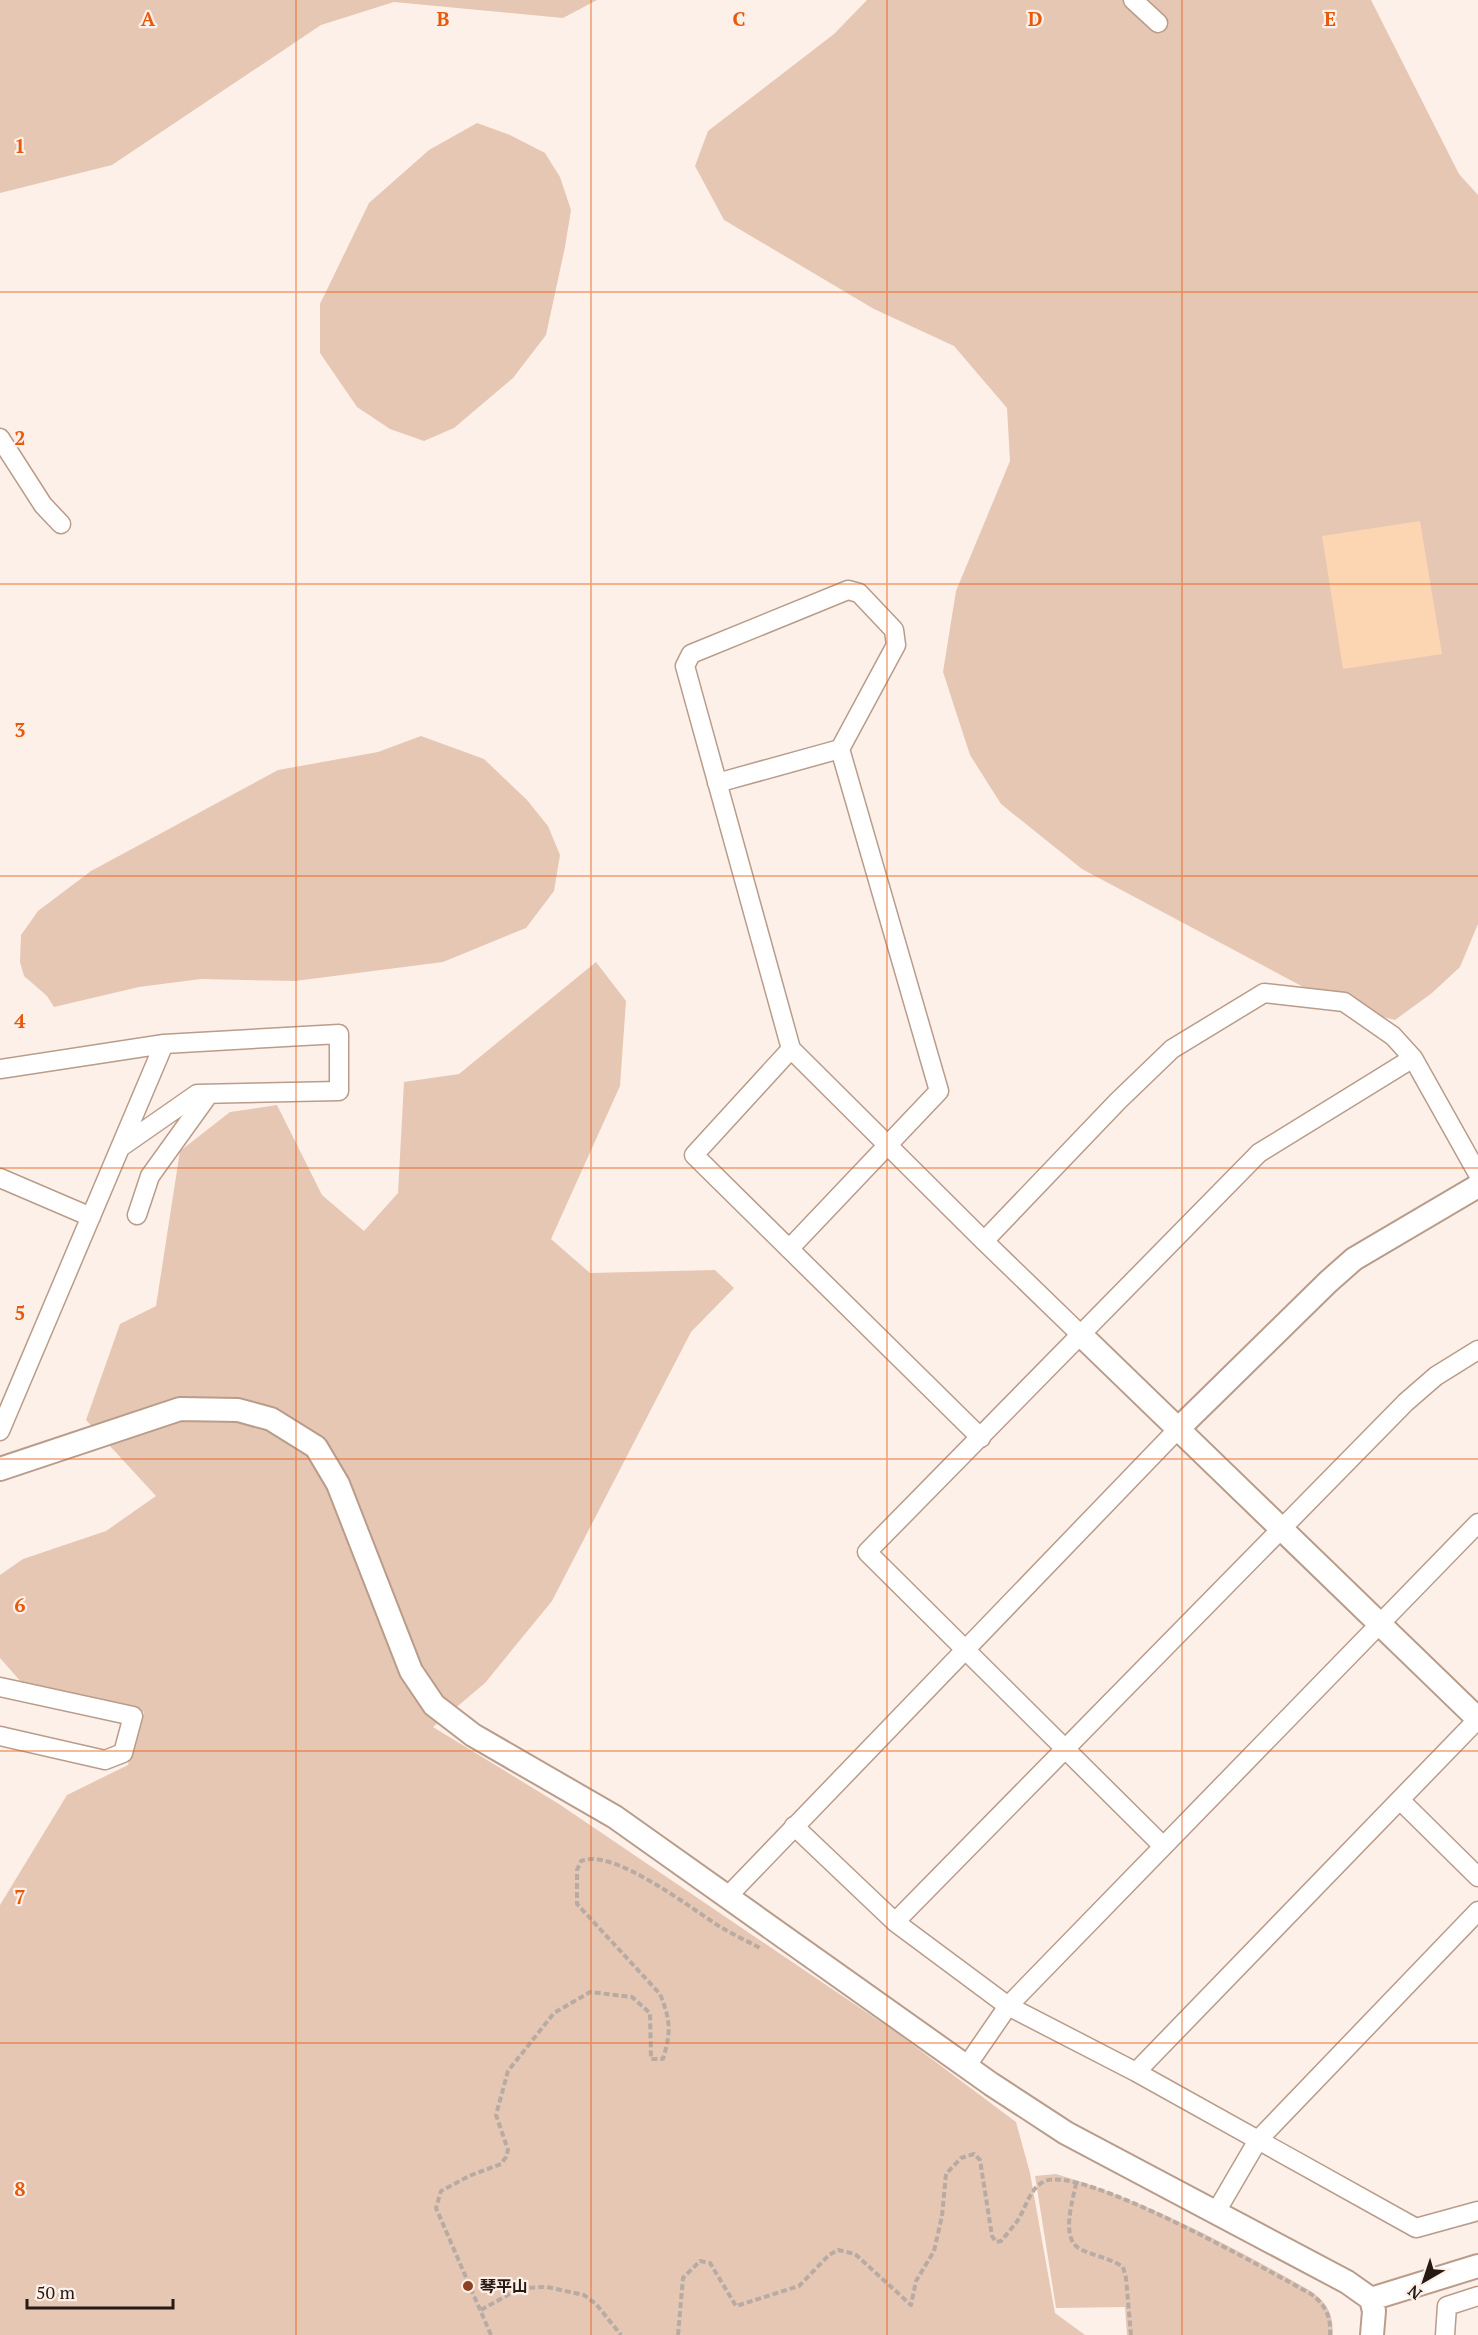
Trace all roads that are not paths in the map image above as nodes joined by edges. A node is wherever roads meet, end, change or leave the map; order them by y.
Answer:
1 (1133, 0) edge
2 (1158, 22) dead end
3 (0, 438) edge
4 (61, 524) dead end
5 (840, 749) junction
6 (717, 783) junction
7 (164, 1044) junction
8 (791, 1049) junction
9 (1413, 1058) junction
10 (0, 1069) edge
11 (209, 1094) junction
12 (888, 1145) junction
13 (121, 1147) junction
14 (1478, 1174) edge
15 (0, 1178) edge
16 (1478, 1186) edge
17 (137, 1215) dead end
18 (91, 1216) junction
19 (984, 1241) junction
20 (789, 1249) junction
21 (1081, 1335) junction
22 (1478, 1350) edge
23 (1178, 1429) junction
24 (0, 1431) edge
25 (981, 1438) junction
26 (0, 1469) edge
27 (1478, 1523) edge
28 (1282, 1530) junction
29 (1379, 1624) junction
30 (965, 1649) junction
31 (0, 1687) edge
32 (1478, 1719) edge
33 (0, 1736) edge
34 (1066, 1749) junction
35 (1400, 1800) junction
36 (794, 1826) junction
37 (1163, 1846) junction
38 (1478, 1877) edge
39 (727, 1897) junction
40 (1478, 1911) edge
41 (895, 1922) junction
42 (1008, 2006) junction
43 (966, 2067) junction
44 (1136, 2072) junction
45 (1258, 2140) junction
46 (1478, 2211) edge
47 (1216, 2212) junction
48 (1478, 2266) edge
49 (1478, 2296) edge
50 (1371, 2299) junction
51 (1372, 2335) edge
52 (1445, 2335) edge

1 - 2 street
3 - 4 street
5 - 6 street
5 - 6 street
5 - 12 street
6 - 8 street
7 - 10 street
7 - 11 street
7 - 13 street
8 - 12 street
8 - 20 street
9 - 14 street
9 - 19 street
9 - 21 street
11 - 13 street
11 - 17 street
12 - 19 street
12 - 20 street
13 - 18 street
15 - 18 street
16 - 23 street
18 - 24 street
19 - 21 street
20 - 25 street
21 - 23 street
21 - 25 street
22 - 28 street
23 - 28 street
23 - 30 street
25 - 30 street
26 - 39 street
27 - 29 street
28 - 29 street
28 - 34 street
29 - 32 street
29 - 37 street
30 - 34 street
30 - 36 street
31 - 33 street
32 - 35 street
34 - 37 street
34 - 41 street
35 - 38 street
35 - 44 street
36 - 39 street
36 - 41 street
37 - 42 street
39 - 43 street
40 - 45 street
41 - 42 street
42 - 43 street
42 - 44 street
43 - 47 street
44 - 45 street
45 - 46 street
45 - 47 street
47 - 50 street
48 - 50 street
49 - 52 street
50 - 51 street

